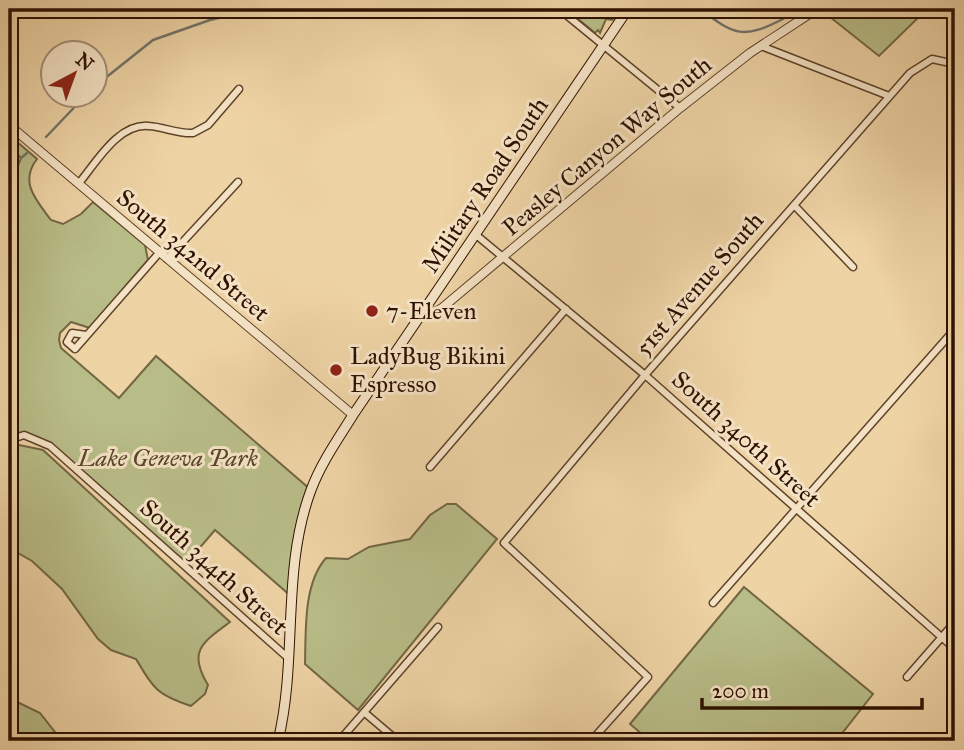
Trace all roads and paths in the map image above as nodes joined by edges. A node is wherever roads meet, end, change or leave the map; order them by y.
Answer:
1 (17, 9) edge
2 (559, 9) edge
3 (628, 9) edge
4 (817, 9) edge
5 (9, 18) edge
6 (603, 44) junction
7 (761, 46) junction
8 (955, 64) edge
9 (239, 89) dead end
10 (889, 96) junction
11 (680, 108) junction
12 (9, 125) edge
13 (238, 182) dead end
14 (79, 183) junction
15 (794, 205) junction
16 (475, 234) junction
17 (159, 253) junction
18 (505, 256) junction
19 (167, 259) junction
20 (853, 267) dead end
21 (566, 309) junction
22 (425, 310) junction
23 (955, 329) edge
24 (86, 335) dead end
25 (645, 375) junction
26 (353, 415) junction
27 (12, 439) edge
28 (430, 467) dead end
29 (798, 511) junction
30 (713, 603) dead end
31 (955, 622) edge
32 (438, 627) dead end
33 (942, 638) junction
34 (955, 649) edge
35 (287, 657) junction
36 (907, 677) dead end
37 (365, 713) junction
38 (278, 741) edge
39 (339, 741) edge
40 (398, 741) edge
41 (591, 741) edge

1 - 5 street
2 - 6 street
3 - 6 main road, Military Road South
4 - 7 street, Peasley Canyon Way South
6 - 11 street
6 - 16 main road, Military Road South
7 - 10 street
7 - 11 street, Peasley Canyon Way South
8 - 10 street, 51st Avenue South
9 - 14 street
10 - 15 street, 51st Avenue South
11 - 18 street, Peasley Canyon Way South
12 - 14 street, South 342nd Street
13 - 19 street
14 - 17 street, South 342nd Street
15 - 20 street
15 - 25 street, 51st Avenue South
16 - 18 street, South 340th Street
16 - 22 main road, Military Road South
17 - 19 street, South 342nd Street
17 - 24 street
18 - 21 street, South 340th Street
18 - 22 street, Peasley Canyon Way South
19 - 26 street, South 342nd Street
21 - 25 street, South 340th Street
21 - 28 street
22 - 26 main road, Military Road South
23 - 29 street
25 - 29 street, South 340th Street
25 - 41 street, 51st Avenue South
26 - 35 main road, Military Road South
27 - 35 street, South 344th Street
29 - 30 street
29 - 33 street, South 340th Street
31 - 33 street
32 - 37 street
33 - 34 street, South 340th Street
33 - 36 street
35 - 38 main road, Military Road South
37 - 39 street
37 - 40 street

